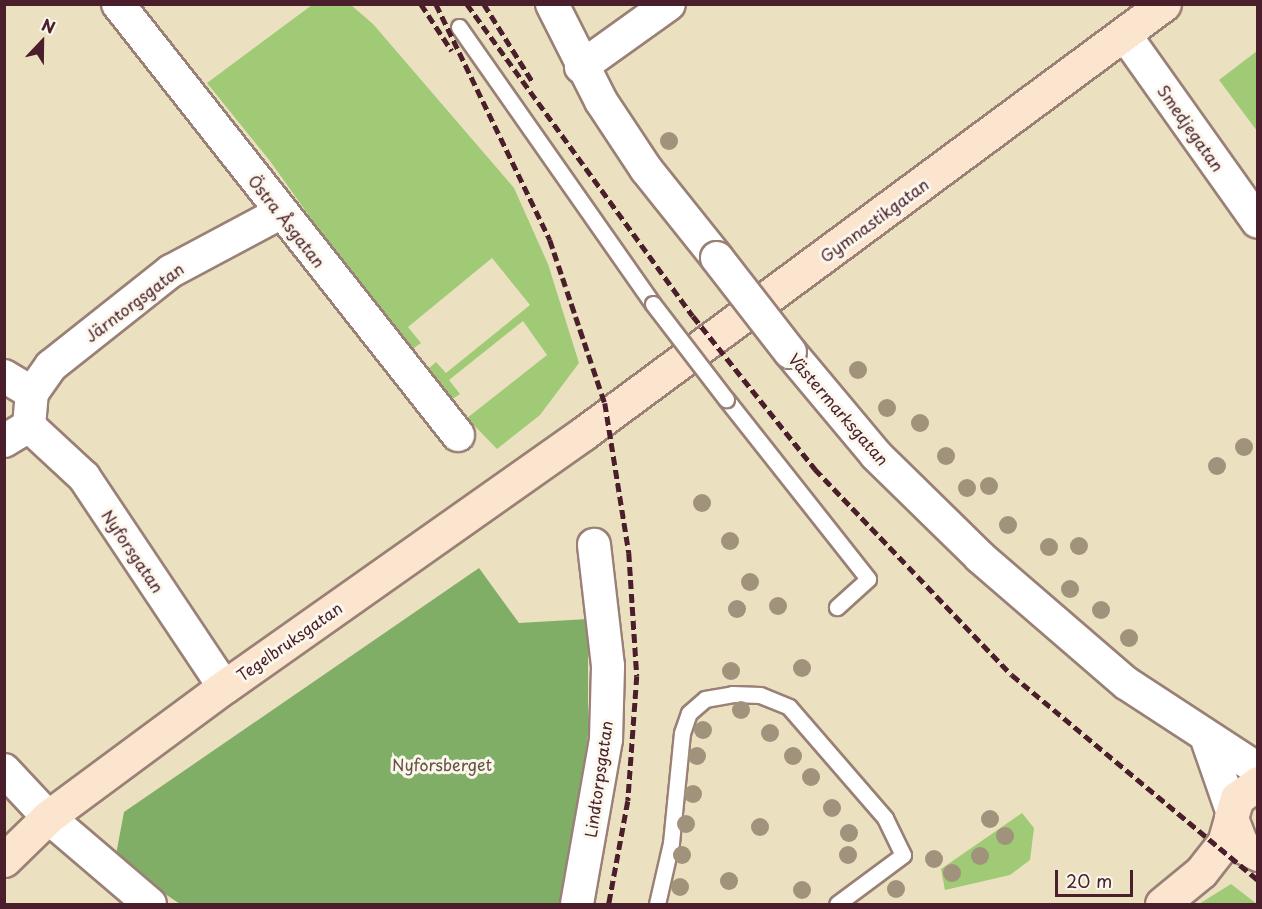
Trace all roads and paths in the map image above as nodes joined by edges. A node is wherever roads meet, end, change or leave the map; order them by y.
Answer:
1 (118, 4) edge
2 (552, 4) edge
3 (669, 4) edge
4 (1164, 4) edge
5 (459, 27) dead end
6 (1125, 35) junction
7 (581, 67) junction
8 (280, 213) junction
9 (1257, 222) edge
10 (4, 376) edge
11 (32, 393) junction
12 (17, 433) edge
13 (584, 434) joint
14 (458, 435) dead end
15 (594, 545) dead end
16 (837, 606) dead end
17 (224, 687) junction
18 (1208, 742) junction
19 (1257, 769) edge
20 (4, 770) edge
21 (1257, 783) edge
22 (1231, 815) junction
23 (48, 817) junction
24 (1257, 854) edge
25 (4, 860) edge
26 (1257, 861) edge
27 (1172, 898) edge
28 (150, 904) edge
29 (577, 904) edge
30 (657, 904) edge
31 (837, 904) edge

1 - 8 street, Östra Åsgatan
2 - 7 street, Västermarksgatan
3 - 7 street
4 - 6 street, Gymnastikgatan
5 - 16 lane, bridge
6 - 9 street, Smedjegatan
6 - 13 street, Gymnastikgatan
7 - 18 street, Västermarksgatan, bridge
8 - 11 street, Järntorgsgatan
8 - 14 street, Östra Åsgatan
10 - 11 street
11 - 12 street, Järntorgsgatan
12 - 17 street, Nyforsgatan
13 - 17 street, Tegelbruksgatan
15 - 29 street, Lindtorpsgatan
17 - 23 street, Tegelbruksgatan
18 - 19 street, Västermarksgatan
18 - 22 street
20 - 23 street
21 - 22 street
22 - 24 street
22 - 27 street
23 - 25 street, Tegelbruksgatan
23 - 28 street
26 - 27 street
30 - 31 lane

